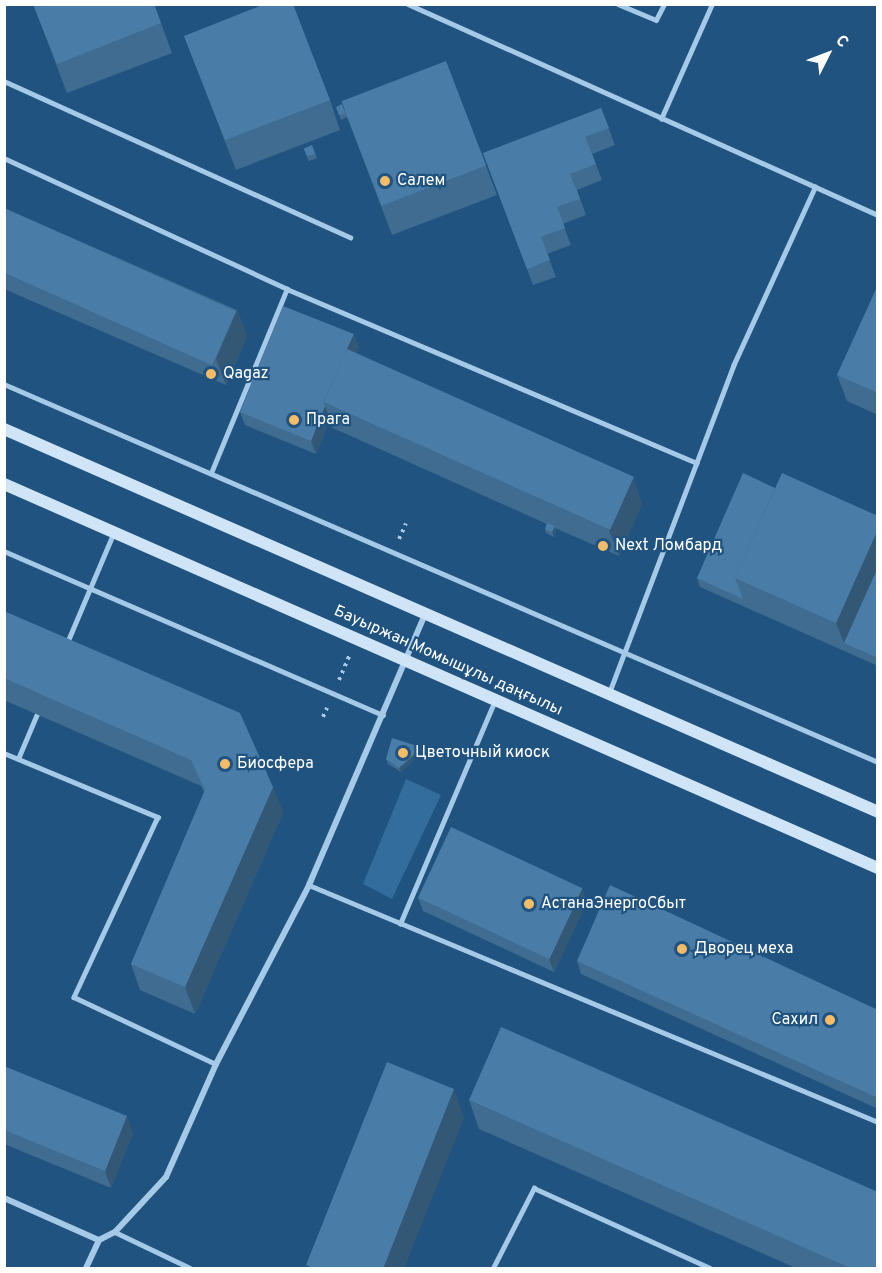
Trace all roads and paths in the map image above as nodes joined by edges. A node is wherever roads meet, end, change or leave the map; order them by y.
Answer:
1 (408, 4) edge
2 (618, 4) edge
3 (664, 4) edge
4 (712, 4) edge
5 (4, 81) edge
6 (661, 119) junction
7 (4, 158) edge
8 (815, 187) junction
9 (878, 216) edge
10 (350, 237) dead end
11 (287, 289) junction
12 (4, 384) edge
13 (4, 429) edge
14 (697, 463) junction
15 (210, 473) junction
16 (4, 484) edge
17 (114, 532) junction
18 (4, 551) edge
19 (90, 588) junction
20 (424, 617) junction
21 (65, 648) edge
22 (623, 653) junction
23 (406, 662) junction
24 (608, 695) junction
25 (495, 700) junction
26 (37, 714) edge
27 (383, 716) junction
28 (4, 753) edge
29 (18, 759) junction
30 (878, 762) edge
31 (878, 812) edge
32 (878, 868) edge
33 (309, 885) junction
34 (400, 924) junction
35 (216, 1064) junction
36 (878, 1122) edge
37 (4, 1198) edge
38 (115, 1232) junction
39 (99, 1240) junction
40 (86, 1269) edge
41 (190, 1269) edge
42 (493, 1269) edge
43 (710, 1269) edge

1 - 6 lane
2 - 3 lane
4 - 6 lane
5 - 10 lane
6 - 8 lane
7 - 11 lane
8 - 9 lane
8 - 14 lane
11 - 14 lane
11 - 15 lane
12 - 15 lane
13 - 20 main road, Бауыржан Момышұлы даңғылы
14 - 22 lane
15 - 22 lane
16 - 17 main road, Бауыржан Момышұлы даңғылы
17 - 19 lane
17 - 23 main road, Бауыржан Момышұлы даңғылы
18 - 19 lane
19 - 21 lane
19 - 27 lane
20 - 23 street
20 - 24 main road, Бауыржан Момышұлы даңғылы
22 - 24 lane
22 - 30 lane
23 - 25 main road, Бауыржан Момышұлы даңғылы
23 - 27 street
24 - 31 main road, Бауыржан Момышұлы даңғылы
25 - 32 main road, Бауыржан Момышұлы даңғылы
25 - 34 lane
26 - 29 lane
27 - 33 street
28 - 29 lane
29 - 35 lane
33 - 34 lane
33 - 35 street
34 - 36 lane
35 - 38 street
37 - 39 street
38 - 39 street
38 - 41 lane
39 - 40 street
42 - 43 lane

